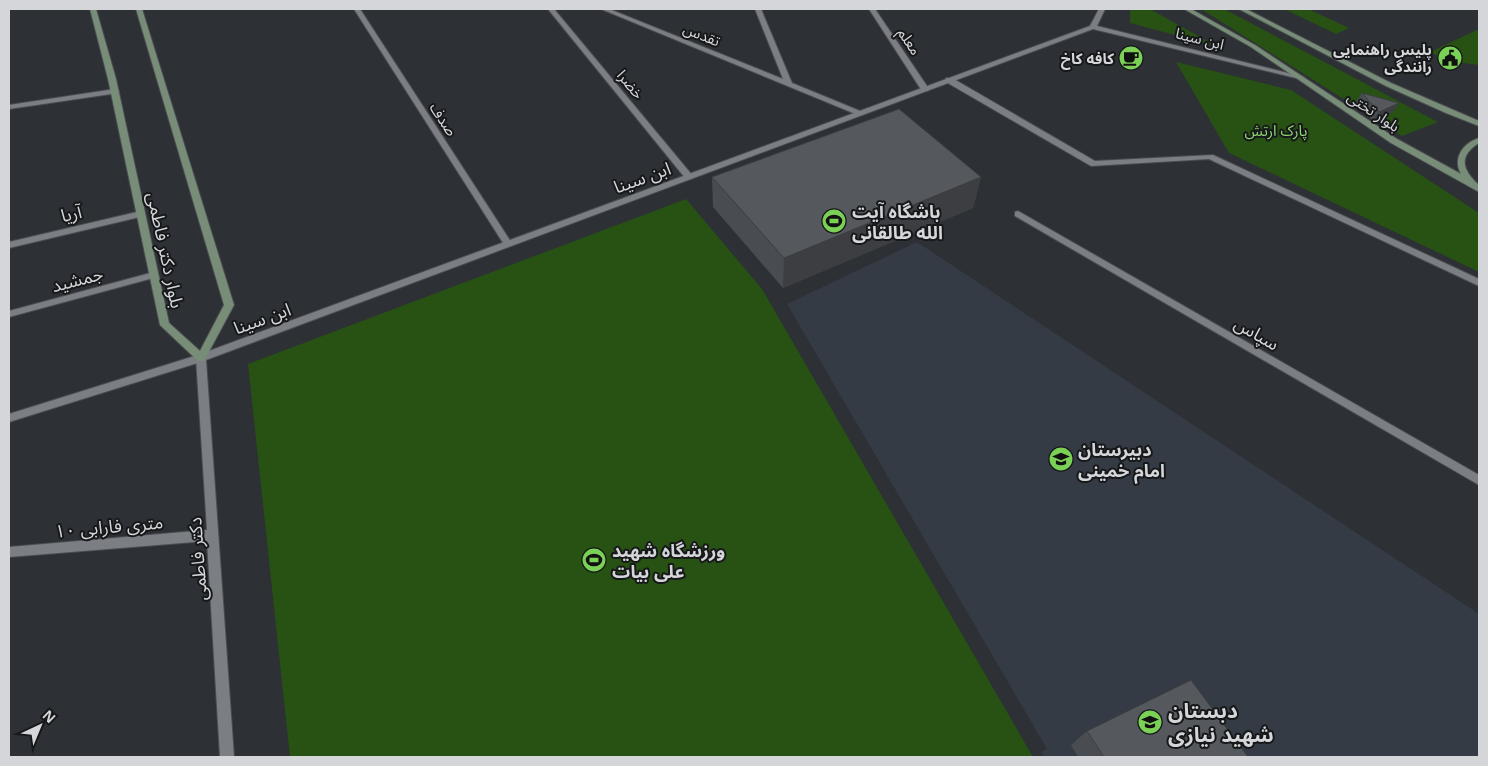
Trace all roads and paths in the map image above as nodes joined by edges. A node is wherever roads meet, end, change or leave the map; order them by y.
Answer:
1 (93, 9) edge
2 (139, 9) edge
3 (356, 9) edge
4 (551, 9) edge
5 (604, 9) edge
6 (758, 9) edge
7 (872, 9) edge
8 (1102, 9) edge
9 (1187, 9) edge
10 (1242, 9) edge
11 (1093, 27) junction
12 (1300, 77) junction
13 (949, 80) junction
14 (789, 84) junction
15 (925, 89) junction
16 (114, 91) junction
17 (9, 108) edge
18 (861, 113) junction
19 (1479, 124) edge
20 (1479, 140) edge
21 (690, 177) junction
22 (1476, 187) edge
23 (141, 214) junction
24 (1018, 214) dead end
25 (508, 244) junction
26 (9, 245) edge
27 (154, 275) junction
28 (1479, 283) edge
29 (9, 314) edge
30 (201, 358) junction
31 (9, 418) edge
32 (1479, 480) edge
33 (213, 535) junction
34 (9, 552) edge
35 (227, 757) edge

1 - 16 main road, بلوار دکتر فاطمی
2 - 30 main road
3 - 25 street, صدف
4 - 21 street, خضرا
5 - 14 street, تقدس
6 - 14 street
7 - 15 street, معلم
8 - 11 street
9 - 12 main road, بلوار تختی
10 - 19 main road, بلوار تختی
11 - 12 street, ابن سینا
11 - 13 street, ابن سینا
12 - 22 main road, بلوار تختی
13 - 15 street, ابن سینا
13 - 28 street
14 - 18 street, تقدس
15 - 18 street, ابن سینا
16 - 17 street
16 - 23 main road, بلوار دکتر فاطمی
18 - 21 street, ابن سینا
20 - 22 main road
21 - 25 street, ابن سینا
23 - 26 street, آریا
23 - 27 main road, بلوار دکتر فاطمی
24 - 32 street, سپاس
25 - 30 street, ابن سینا
27 - 29 street, جمشید
27 - 30 main road, بلوار دکتر فاطمی
30 - 31 street, ابن سینا
30 - 33 street, دکتر فاطمی
33 - 34 street, ۱۰ متری فارابی
33 - 35 street, دکتر فاطمی

